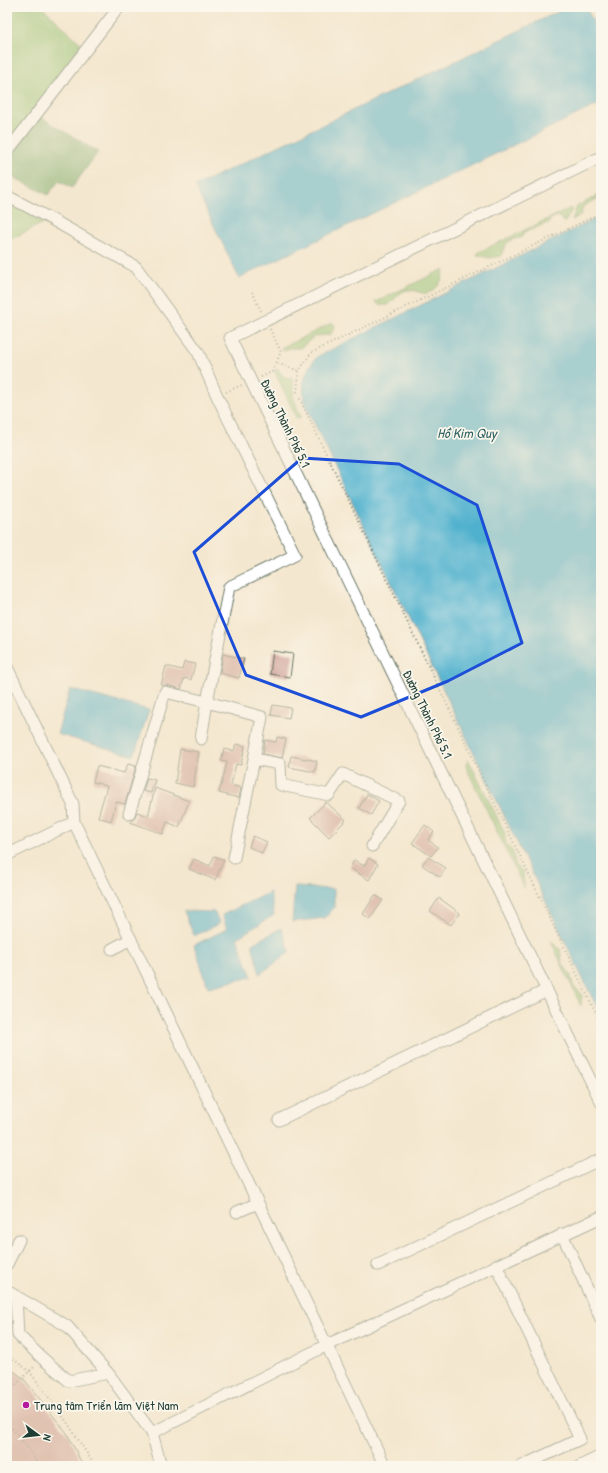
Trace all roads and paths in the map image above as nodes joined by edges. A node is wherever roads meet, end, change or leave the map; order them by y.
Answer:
1 (119, 7) edge
2 (7, 152) edge
3 (601, 157) edge
4 (7, 196) edge
5 (601, 212) edge
6 (7, 667) edge
7 (207, 702) junction
8 (201, 739) dead end
9 (254, 759) junction
10 (129, 814) dead end
11 (74, 822) junction
12 (372, 846) dead end
13 (7, 855) edge
14 (234, 858) dead end
15 (131, 939) junction
16 (112, 949) dead end
17 (547, 990) junction
18 (601, 1024) edge
19 (601, 1102) edge
20 (279, 1120) dead end
21 (601, 1159) edge
22 (258, 1203) junction
23 (237, 1212) dead end
24 (601, 1217) edge
25 (562, 1234) junction
26 (19, 1240) dead end
27 (7, 1264) edge
28 (378, 1265) dead end
29 (496, 1265) junction
30 (12, 1293) edge
31 (601, 1319) edge
32 (327, 1345) junction
33 (7, 1354) edge
34 (42, 1358) junction
35 (30, 1372) junction
36 (108, 1373) junction
37 (7, 1393) edge
38 (7, 1422) edge
39 (152, 1433) junction
40 (601, 1456) edge
41 (38, 1466) edge
42 (95, 1466) edge
43 (161, 1466) edge
44 (385, 1466) edge
45 (522, 1466) edge
46 (580, 1466) edge

1 - 2 street
3 - 17 street, Đường Thành Phố 5.1
4 - 7 street
5 - 18 path
6 - 11 street
7 - 8 street
7 - 9 street
7 - 10 street
9 - 12 street
9 - 14 street
11 - 13 street
11 - 15 street
15 - 16 street
15 - 22 street
17 - 19 street, Đường Thành Phố 5.1
17 - 20 street
21 - 28 street
22 - 23 street
22 - 32 street
24 - 25 street
25 - 29 street
25 - 31 street
26 - 27 street
29 - 32 street
29 - 45 street
30 - 34 street
30 - 36 street
32 - 39 street
32 - 44 street
33 - 35 path
34 - 35 path
34 - 36 street
35 - 37 path
35 - 42 path
36 - 39 street
38 - 41 path
39 - 43 street
40 - 46 street

